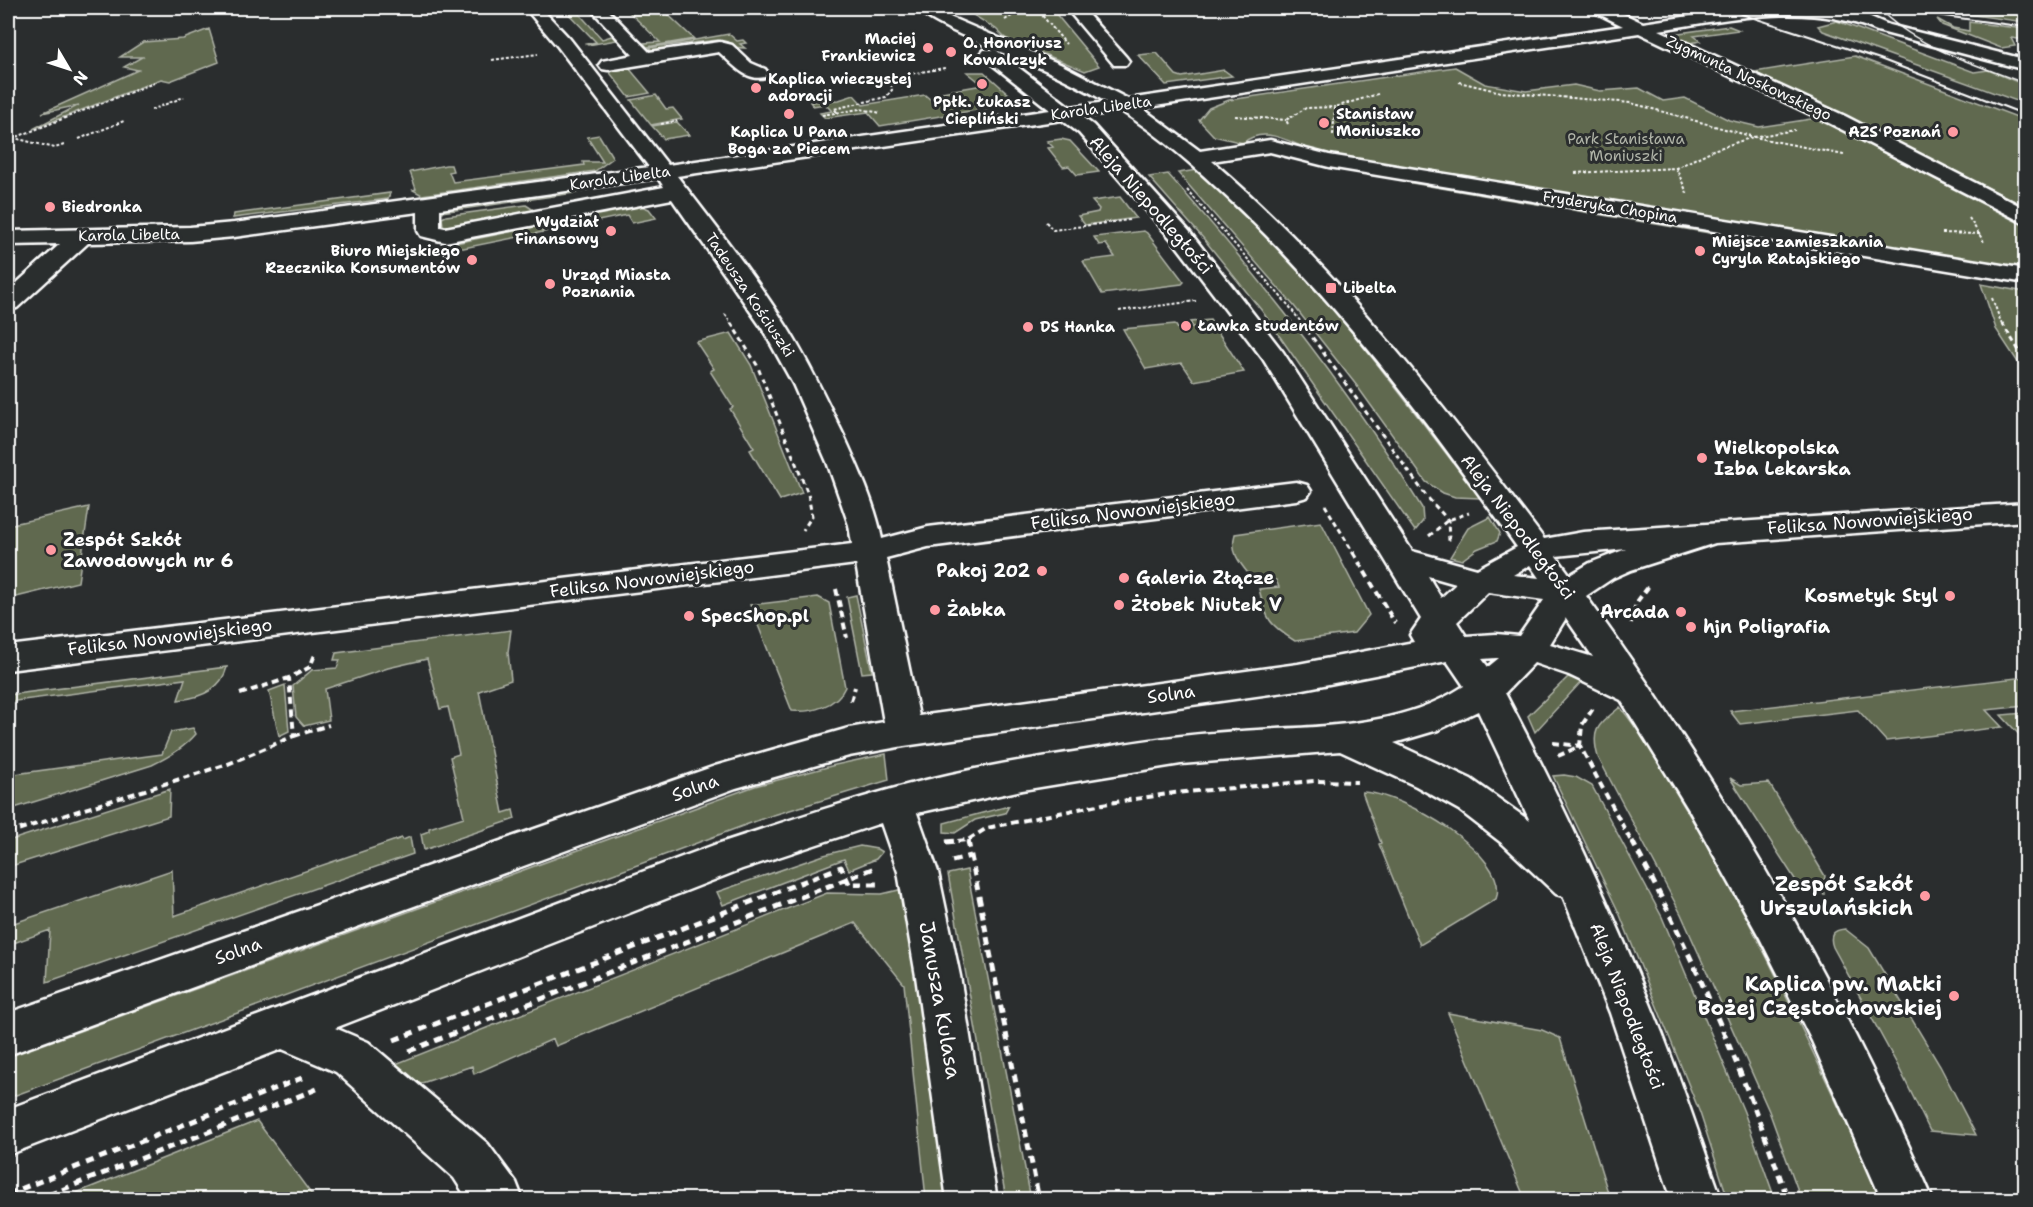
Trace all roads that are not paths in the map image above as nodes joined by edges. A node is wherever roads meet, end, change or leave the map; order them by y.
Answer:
1 (533, 8) edge
2 (598, 8) edge
3 (925, 8) edge
4 (1074, 8) edge
5 (1599, 8) edge
6 (1838, 8) edge
7 (1766, 9) edge
8 (1862, 20) junction
9 (1917, 20) dead end
10 (946, 21) junction
11 (1642, 27) junction
12 (631, 42) junction
13 (610, 46) dead end
14 (590, 49) dead end
15 (570, 53) junction
16 (645, 58) junction
17 (2023, 59) edge
18 (1120, 62) dead end
19 (608, 64) dead end
20 (759, 73) dead end
21 (1090, 85) junction
22 (1207, 93) junction
23 (1169, 98) junction
24 (1126, 105) junction
25 (1066, 113) junction
26 (1195, 158) junction
27 (670, 182) junction
28 (429, 204) junction
29 (2025, 218) edge
30 (82, 236) junction
31 (8, 238) edge
32 (2025, 276) edge
33 (8, 303) edge
34 (1309, 495) road end
35 (2025, 512) edge
36 (1714, 533) junction
37 (1413, 550) junction
38 (1538, 551) junction
39 (870, 552) junction
40 (1483, 581) junction
41 (1568, 593) junction
42 (1448, 634) junction
43 (1528, 649) junction
44 (8, 658) edge
45 (1485, 689) junction
46 (1616, 696) junction
47 (904, 732) junction
48 (1345, 738) junction
49 (894, 804) junction
50 (1583, 894) junction
51 (282, 1027) junction
52 (8, 1034) edge
53 (8, 1131) edge
54 (484, 1180) edge
55 (972, 1200) edge
56 (1697, 1200) edge
57 (1908, 1200) edge

1 - 15 street, Tadeusza Kościuszki
2 - 12 street
3 - 10 street, Aleja Niepodległości
4 - 18 street
5 - 11 street, Zygmunta Noskowskiego
6 - 8 street
7 - 8 street, Karola Libelta
7 - 11 street, Karola Libelta
8 - 17 street
9 - 17 street
10 - 21 street, Aleja Niepodległości
10 - 25 street, Aleja Niepodległości
11 - 22 street, Karola Libelta
11 - 29 street, Zygmunta Noskowskiego
12 - 13 street
12 - 16 street
14 - 15 street
15 - 27 street, Tadeusza Kościuszki
16 - 19 street
16 - 20 street
21 - 23 street
21 - 24 street, Aleja Niepodległości
22 - 23 street, Karola Libelta
22 - 26 street
23 - 24 street, Karola Libelta
24 - 25 street, Karola Libelta
24 - 26 street, Aleja Niepodległości
25 - 27 street, Karola Libelta
25 - 37 street, Aleja Niepodległości
26 - 32 street, Fryderyka Chopina
26 - 38 street, Aleja Niepodległości
27 - 28 street, Karola Libelta
27 - 28 street, Karola Libelta
27 - 39 street, Tadeusza Kościuszki
28 - 30 street, Karola Libelta
30 - 31 street, Karola Libelta
30 - 33 street
34 - 39 street, Feliksa Nowowiejskiego
35 - 36 street, Feliksa Nowowiejskiego
36 - 38 street, Feliksa Nowowiejskiego
36 - 41 street, Feliksa Nowowiejskiego
37 - 40 street
37 - 42 street, Aleja Niepodległości
38 - 40 street
38 - 41 street, Aleja Niepodległości
39 - 44 street, Feliksa Nowowiejskiego
39 - 47 street, Tadeusza Kościuszki
40 - 41 street
40 - 42 street
41 - 43 street
41 - 46 street, Aleja Niepodległości
42 - 43 street, Solna
42 - 45 street, Aleja Niepodległości
42 - 47 street, Solna
43 - 45 street
43 - 46 street, Solna
45 - 48 street
45 - 50 street, Aleja Niepodległości
46 - 57 street, Aleja Niepodległości
47 - 52 street, Solna
48 - 49 street
48 - 50 street
49 - 51 street
49 - 55 street, Janusza Kulasa
50 - 56 street, Aleja Niepodległości
51 - 53 street
51 - 54 street

